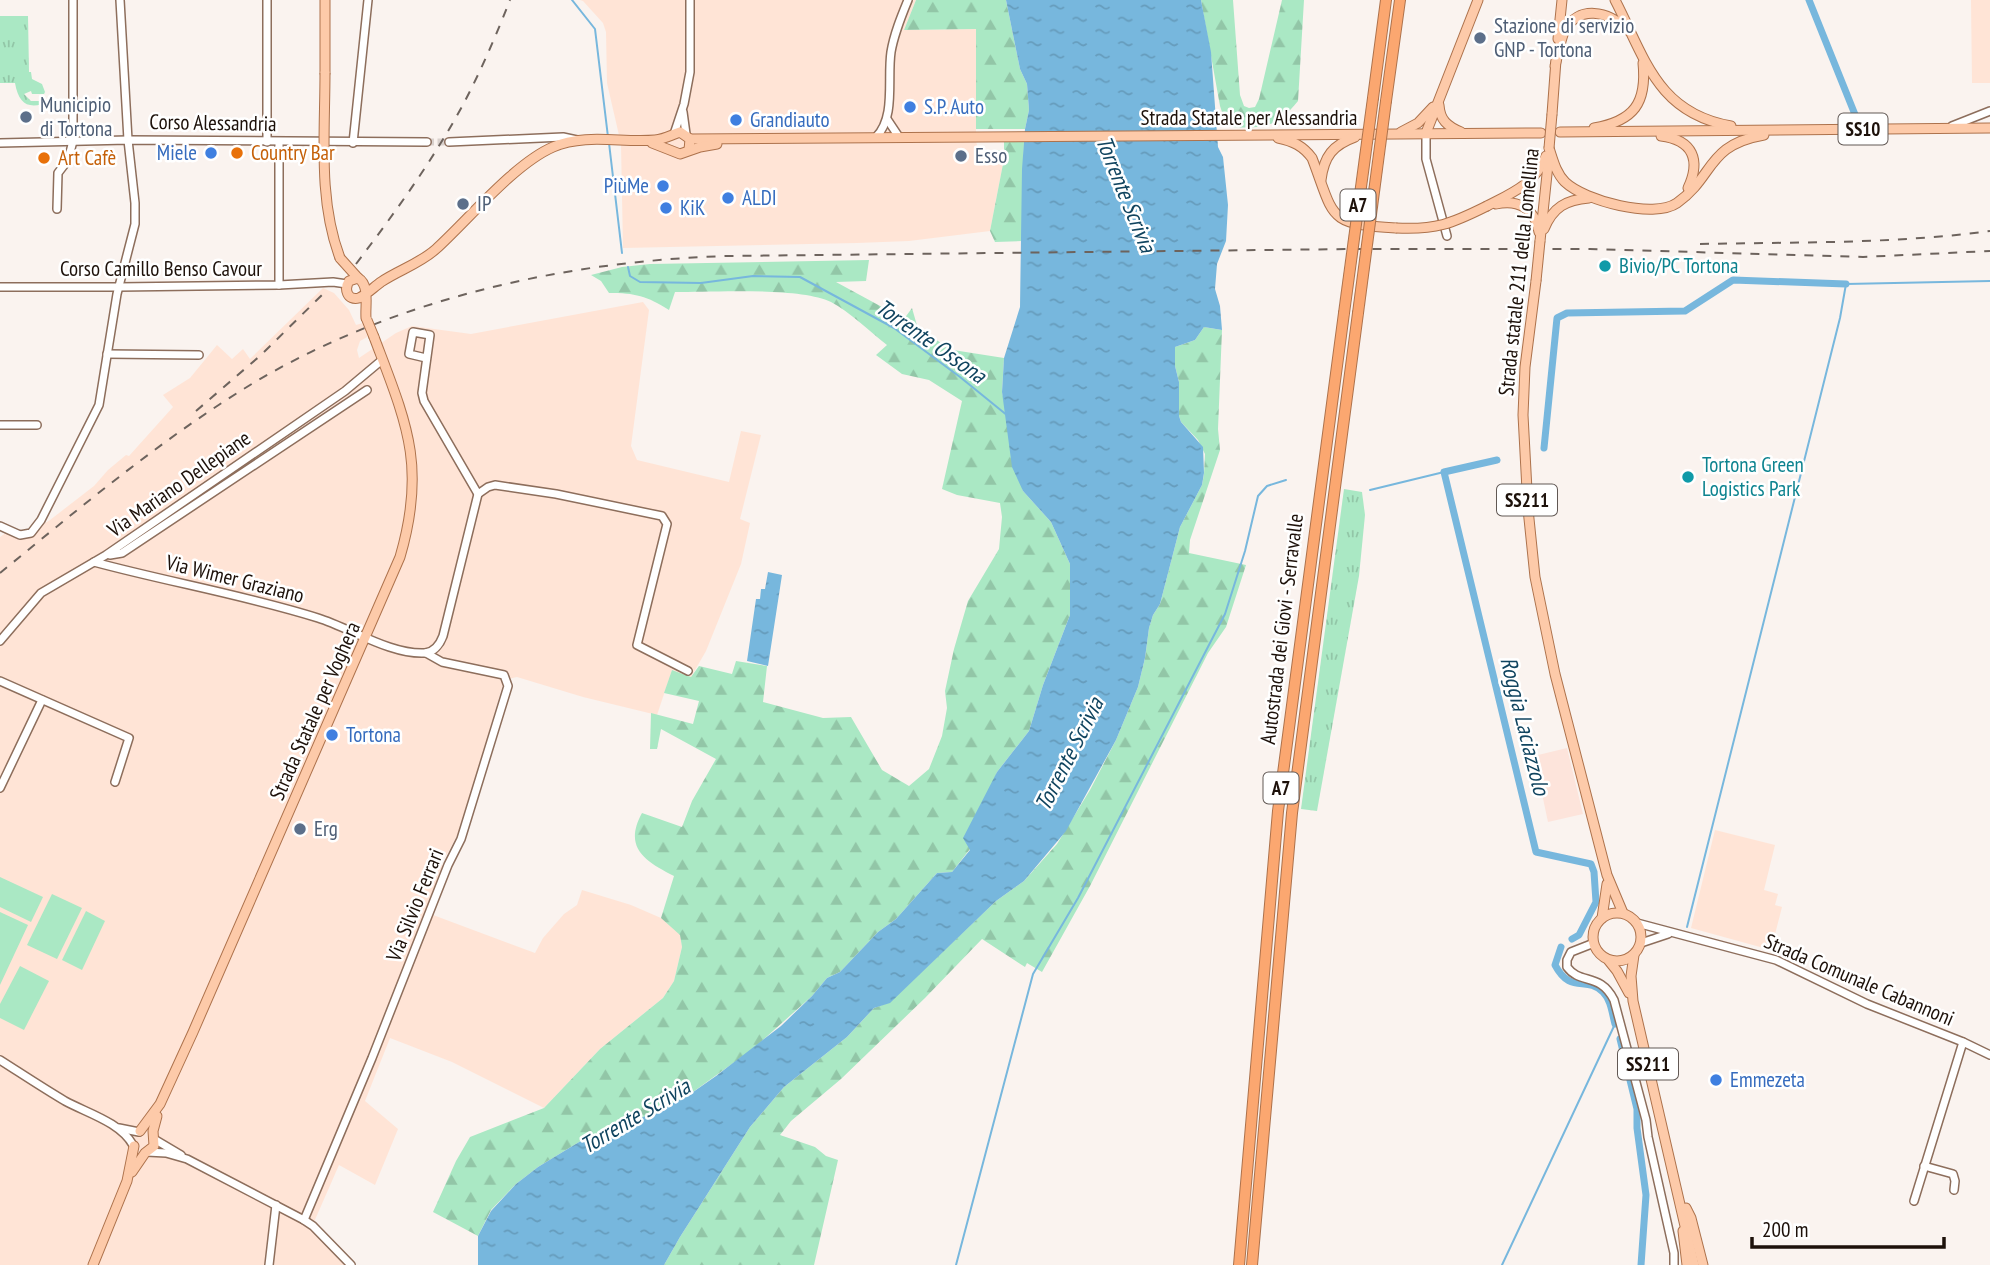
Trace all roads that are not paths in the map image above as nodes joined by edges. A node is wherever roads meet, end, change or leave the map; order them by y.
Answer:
1 (73, 0) edge
2 (120, 0) edge
3 (267, 0) edge
4 (325, 0) edge
5 (368, 0) edge
6 (690, 0) edge
7 (908, 0) edge
8 (1386, 0) edge
9 (1400, 0) edge
10 (1562, 0) edge
11 (1615, 0) edge
12 (1478, 3) edge
13 (1631, 34) junction
14 (1643, 58) junction
15 (1555, 66) junction
16 (1438, 100) junction
17 (684, 104) junction
18 (1990, 111) edge
19 (887, 119) junction
20 (1938, 128) junction
21 (1990, 128) edge
22 (1753, 130) junction
23 (1789, 130) junction
24 (1541, 132) dead end
25 (1560, 132) dead end
26 (1573, 132) junction
27 (1628, 132) junction
28 (1426, 133) junction
29 (1262, 134) junction
30 (1362, 134) junction
31 (1397, 134) junction
32 (1466, 134) junction
33 (672, 136) junction
34 (688, 136) junction
35 (876, 137) junction
36 (899, 137) junction
37 (528, 139) junction
38 (747, 139) junction
39 (128, 140) junction
40 (73, 141) junction
41 (579, 141) junction
42 (643, 141) junction
43 (267, 142) junction
44 (279, 142) junction
45 (427, 142) tunnel mouth
46 (449, 142) tunnel mouth
47 (0, 143) edge
48 (353, 143) junction
49 (1549, 148) junction
50 (670, 149) junction
51 (689, 150) junction
52 (540, 153) junction
53 (1321, 181) junction
54 (1685, 196) junction
55 (1591, 198) junction
56 (1487, 206) junction
57 (57, 209) dead end
58 (1447, 236) dead end
59 (1540, 241) junction
60 (340, 258) junction
61 (387, 278) junction
62 (361, 280) junction
63 (279, 285) junction
64 (0, 287) edge
65 (119, 288) junction
66 (348, 289) junction
67 (365, 293) junction
68 (366, 319) junction
69 (107, 354) junction
70 (199, 355) dead end
71 (426, 358) dead end
72 (383, 360) junction
73 (367, 390) dead end
74 (0, 425) edge
75 (37, 425) dead end
76 (478, 494) junction
77 (0, 526) edge
78 (106, 555) junction
79 (94, 562) junction
80 (366, 637) junction
81 (0, 641) edge
82 (426, 653) junction
83 (688, 671) dead end
84 (0, 681) edge
85 (42, 700) junction
86 (115, 782) dead end
87 (0, 788) edge
88 (1607, 875) junction
89 (1623, 914) junction
90 (1602, 918) junction
91 (1637, 923) junction
92 (1672, 933) junction
93 (1594, 943) junction
94 (1641, 943) junction
95 (1634, 955) junction
96 (1608, 960) junction
97 (1633, 1001) junction
98 (1963, 1042) junction
99 (1990, 1055) edge
100 (0, 1060) edge
101 (160, 1104) junction
102 (115, 1127) junction
103 (140, 1131) junction
104 (154, 1137) junction
105 (133, 1145) junction
106 (146, 1153) junction
107 (187, 1159) junction
108 (1924, 1167) junction
109 (127, 1181) junction
110 (1954, 1190) dead end
111 (1680, 1198) junction
112 (1914, 1200) dead end
113 (276, 1205) junction
114 (304, 1220) junction
115 (93, 1265) edge
116 (269, 1265) edge
117 (351, 1265) edge
118 (1239, 1265) edge
119 (1252, 1265) edge
120 (1674, 1265) edge
121 (1686, 1265) edge
122 (1695, 1265) edge
123 (1703, 1265) edge

1 - 40 street
2 - 39 street
3 - 43 street
4 - 60 main road, Strada Statale per Voghera, bridge
5 - 48 street
6 - 17 street
7 - 19 street
8 - 118 highway, Autostrada dei Giovi - Serravalle / A7, bridge
9 - 119 highway, Autostrada dei Giovi - Serravalle / A7, bridge
10 - 15 main road, Strada statale 211 della Lomellina / SS211
11 - 13 main road
12 - 16 main road
13 - 14 main road
13 - 15 main road
14 - 22 main road
14 - 26 main road
15 - 49 main road, Strada statale 211 della Lomellina / SS211, bridge
16 - 28 main road
16 - 31 main road
16 - 32 main road
17 - 33 street
17 - 34 street
18 - 20 street
19 - 35 street
19 - 36 street
20 - 21 main road, SS10
20 - 23 main road, SS10
22 - 23 main road
22 - 27 main road
23 - 54 main road
24 - 32 main road, Strada Statale per Alessandria
25 - 26 main road
26 - 27 main road
27 - 54 main road
28 - 31 main road, Strada Statale per Alessandria
28 - 32 main road, Strada Statale per Alessandria
28 - 58 street
29 - 30 main road, Strada Statale per Alessandria
29 - 36 main road, Strada Statale per Alessandria
29 - 53 main road
30 - 31 main road, Strada Statale per Alessandria
30 - 53 main road
33 - 34 main road, Strada Statale per Alessandria
33 - 42 main road, Strada Statale per Alessandria
33 - 50 main road
34 - 38 main road, Strada Statale per Alessandria
34 - 51 main road
35 - 36 main road, Strada Statale per Alessandria
35 - 38 main road, Strada Statale per Alessandria
37 - 41 street
37 - 46 street
37 - 52 street
38 - 51 main road, Strada Statale per Alessandria
39 - 40 street, Corso Alessandria
39 - 43 street, Corso Alessandria
39 - 65 street
40 - 47 street, Corso Alessandria
40 - 57 street
41 - 42 main road, Strada Statale per Alessandria
41 - 52 main road, Strada Statale per Alessandria
42 - 50 main road, Strada Statale per Alessandria
43 - 44 street, Corso Alessandria
44 - 48 street, Corso Alessandria
44 - 63 street
45 - 48 street, Corso Alessandria
49 - 55 main road
49 - 56 main road
49 - 59 main road, Strada statale 211 della Lomellina / SS211
50 - 51 main road, Strada Statale per Alessandria
52 - 61 main road, Strada Statale per Alessandria
53 - 56 main road, bridge
54 - 55 main road
55 - 59 main road
56 - 59 main road
59 - 88 main road, Strada statale 211 della Lomellina / SS211, bridge
60 - 62 main road
60 - 66 main road, Strada Statale per Voghera
61 - 62 main road, Strada Statale per Alessandria
61 - 67 main road, Strada Statale per Alessandria
62 - 66 main road
62 - 67 main road
63 - 65 street, Corso Camillo Benso Cavour
63 - 66 street, Corso Camillo Benso Cavour
64 - 65 street, Corso Camillo Benso Cavour
65 - 69 street
66 - 67 main road
66 - 68 main road, Strada Statale per Voghera
67 - 68 main road, Strada Statale per Voghera
68 - 72 main road, Strada Statale per Voghera, bridge
69 - 70 street
69 - 77 street
71 - 76 street
72 - 78 street, Via Mariano Dellepiane
72 - 80 main road, Strada Statale per Voghera
73 - 78 street
74 - 75 street
76 - 82 street
76 - 83 street
78 - 79 street, Via Mariano Dellepiane
79 - 80 street, Via Wimer Graziano
79 - 81 street, Via Mariano Dellepiane
80 - 82 street, Via Wimer Graziano
80 - 101 main road, Strada Statale per Voghera
82 - 114 street, Via Silvio Ferrari
84 - 85 street
85 - 86 street
85 - 87 street
88 - 89 main road, Strada statale 211 della Lomellina / SS211
88 - 90 main road, Strada statale 211 della Lomellina / SS211
89 - 90 main road
89 - 91 main road
90 - 93 main road, Strada statale 211 della Lomellina / SS211
91 - 92 street, Strada Comunale Cabannoni
91 - 94 main road
92 - 94 street
92 - 98 street, Strada Comunale Cabannoni
93 - 96 main road, SS211
93 - 120 street
94 - 95 main road, SS211
95 - 96 main road
95 - 97 main road, SS211
96 - 97 main road, SS211
97 - 111 main road, SS211
98 - 99 street, Strada Comunale Cabannoni
98 - 108 street
100 - 102 street
101 - 103 main road, Strada Statale per Voghera
101 - 104 main road, Strada Statale per Voghera
102 - 103 street
102 - 105 street
103 - 104 main road
103 - 105 main road, Strada Statale per Voghera
104 - 106 main road, Strada Statale per Voghera
104 - 107 street
105 - 106 main road
105 - 109 main road, Strada Statale per Voghera
106 - 107 street
106 - 109 main road, Strada Statale per Voghera
107 - 113 street
108 - 110 street
108 - 112 street
109 - 115 main road, Strada Statale per Voghera
111 - 121 main road
111 - 122 main road, SS211
111 - 123 main road
113 - 114 street
113 - 116 street
114 - 117 street

